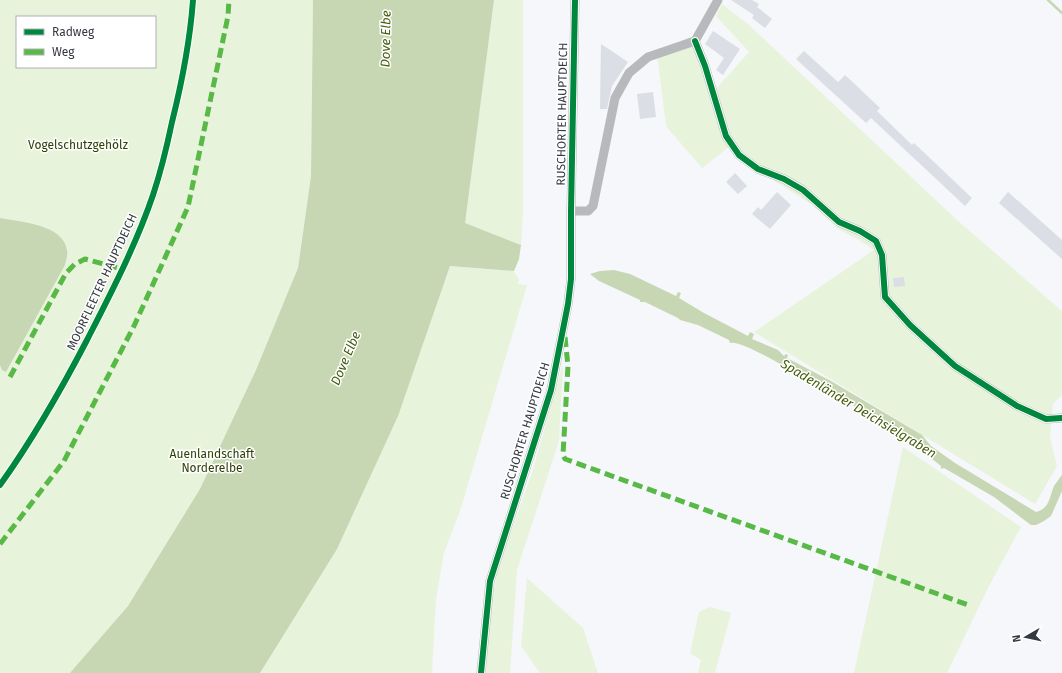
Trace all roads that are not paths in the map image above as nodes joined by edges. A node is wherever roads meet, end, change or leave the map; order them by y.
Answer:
1 (193, 0) edge
2 (575, 0) edge
3 (718, 0) edge
4 (695, 41) junction
5 (571, 211) junction
6 (1062, 418) edge
7 (0, 485) edge
8 (481, 673) edge

1 - 7 lane, MOORFLEETER HAUPTDEICH
2 - 5 street, RUSCHORTER HAUPTDEICH
3 - 4 street
4 - 5 street
4 - 6 street
5 - 8 street, RUSCHORTER HAUPTDEICH

